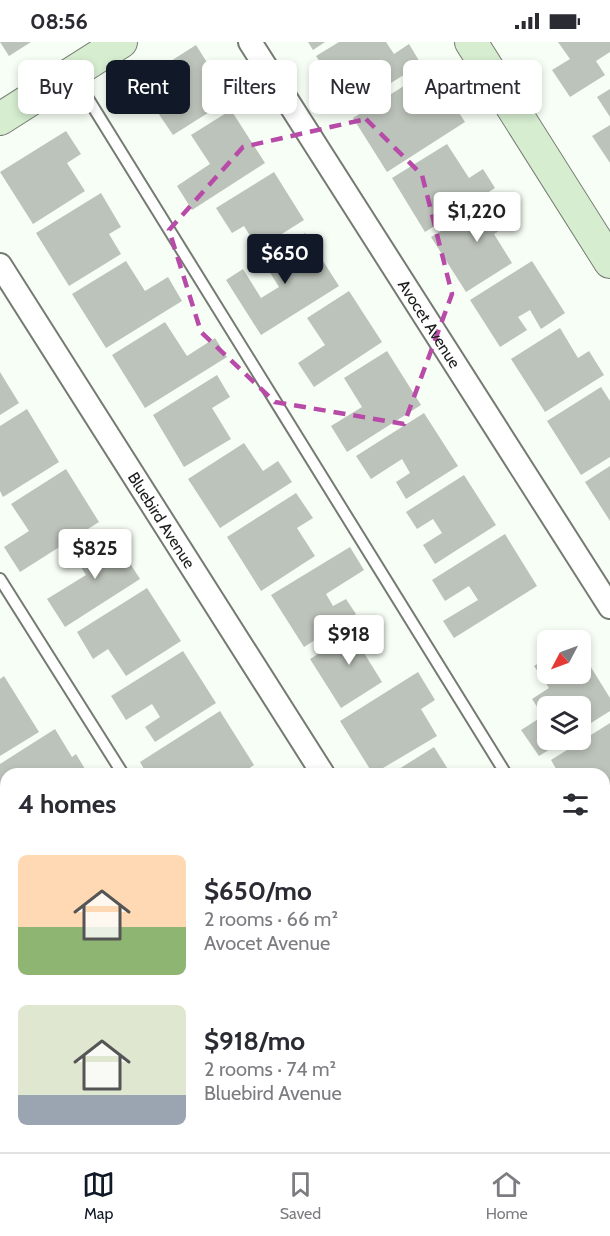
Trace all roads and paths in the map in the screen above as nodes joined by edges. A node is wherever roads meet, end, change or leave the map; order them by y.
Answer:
1 (121, 42) edge
2 (250, 42) edge
3 (471, 42) edge
4 (93, 60) edge
5 (18, 108) edge
6 (94, 109) edge
7 (0, 119) edge
8 (610, 262) edge
9 (0, 265) edge
10 (0, 579) edge
11 (610, 607) edge
12 (119, 768) edge
13 (319, 768) edge
14 (502, 768) edge

1 - 4 street
2 - 11 street, Avocet Avenue
3 - 8 street
5 - 7 street
6 - 14 lane
9 - 13 street, Bluebird Avenue
10 - 12 lane

